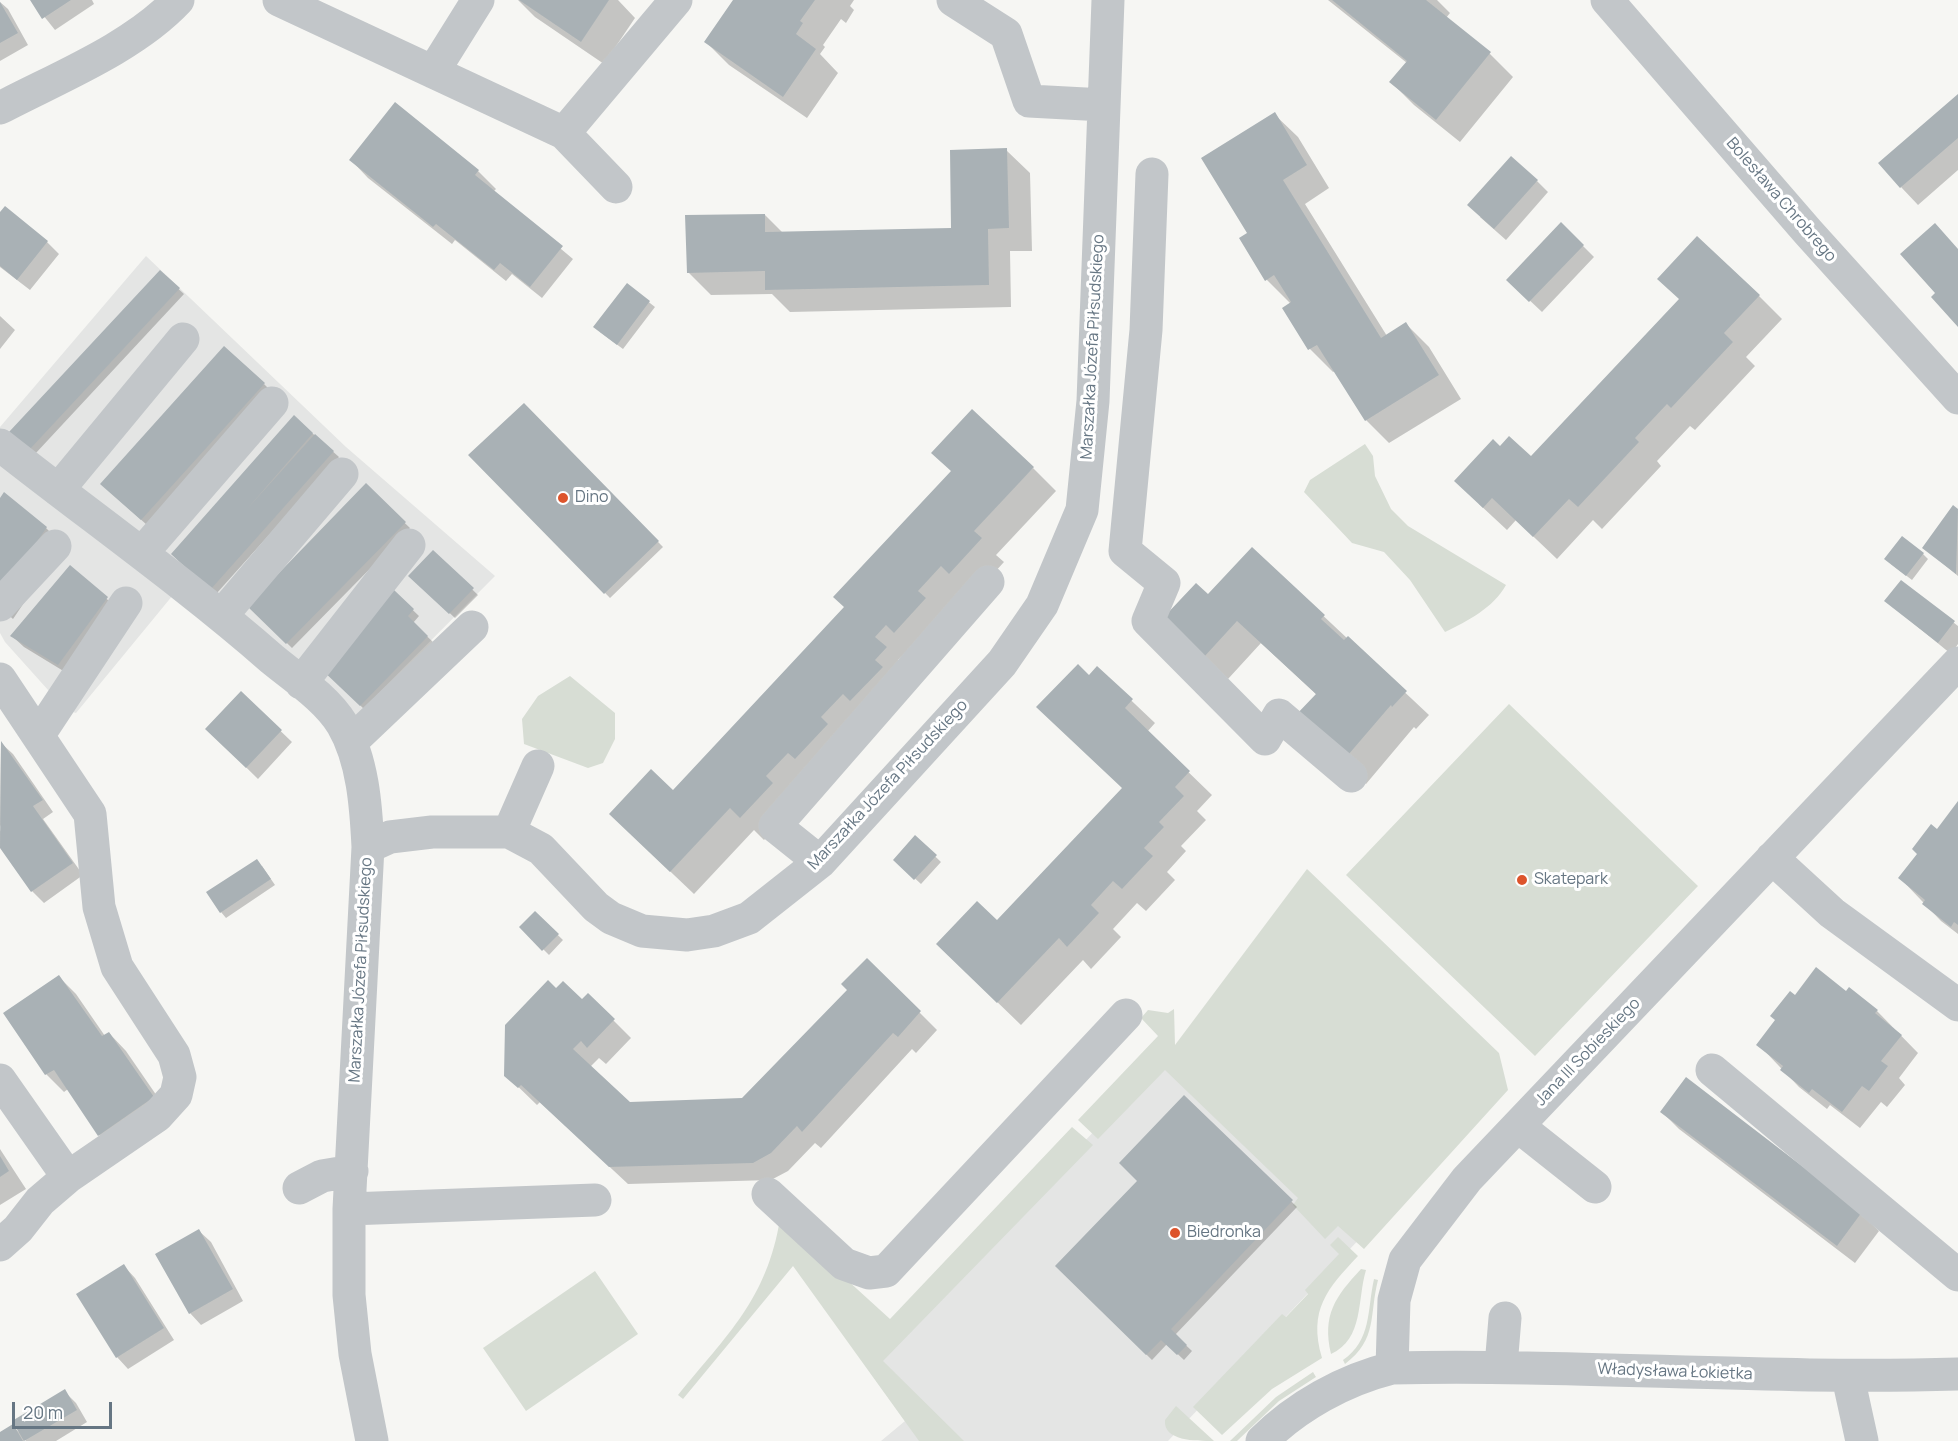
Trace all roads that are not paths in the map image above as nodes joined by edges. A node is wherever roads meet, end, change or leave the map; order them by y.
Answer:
1 (178, 0) edge
2 (279, 0) edge
3 (478, 0) edge
4 (676, 0) edge
5 (953, 0) edge
6 (1108, 0) edge
7 (1607, 0) edge
8 (434, 72) junction
9 (1104, 105) junction
10 (0, 108) edge
11 (564, 133) junction
12 (1152, 174) dead end
13 (616, 187) dead end
14 (183, 339) dead end
15 (1958, 398) edge
16 (272, 403) dead end
17 (0, 445) edge
18 (342, 474) dead end
19 (58, 490) junction
20 (409, 545) dead end
21 (55, 546) dead end
22 (142, 554) junction
23 (988, 582) dead end
24 (126, 603) dead end
25 (0, 605) edge
26 (222, 615) junction
27 (472, 627) dead end
28 (1958, 663) edge
29 (0, 679) edge
30 (301, 683) junction
31 (38, 736) junction
32 (351, 742) junction
33 (538, 766) dead end
34 (1351, 776) dead end
35 (509, 832) junction
36 (368, 847) junction
37 (1772, 858) junction
38 (820, 862) junction
39 (1958, 1005) edge
40 (1126, 1016) dead end
41 (1712, 1070) dead end
42 (0, 1080) edge
43 (1518, 1126) junction
44 (351, 1171) junction
45 (68, 1177) junction
46 (1595, 1187) dead end
47 (299, 1188) dead end
48 (768, 1194) dead end
49 (595, 1200) dead end
50 (349, 1209) junction
51 (0, 1245) edge
52 (1958, 1275) edge
53 (1505, 1318) dead end
54 (1501, 1366) junction
55 (1392, 1368) junction
56 (1958, 1374) edge
57 (1848, 1377) junction
58 (372, 1441) edge
59 (1262, 1441) edge
60 (1862, 1441) edge

1 - 10 street
2 - 8 street
3 - 8 street
4 - 11 street
5 - 9 street
6 - 9 street, Marszałka Józefa Piłsudskiego
7 - 15 street, Bolesława Chrobrego
8 - 11 street
9 - 38 street, Marszałka Józefa Piłsudskiego
11 - 13 street
12 - 34 street
14 - 19 street
16 - 22 street
17 - 19 street
18 - 26 street
19 - 22 street
20 - 30 street
21 - 25 street
22 - 26 street
23 - 38 street
24 - 31 street
26 - 30 street
27 - 32 street
28 - 37 street, Jana III Sobieskiego
29 - 31 street
30 - 32 street
31 - 45 street
32 - 36 street
33 - 35 street
35 - 36 street, Marszałka Józefa Piłsudskiego
35 - 38 street, Marszałka Józefa Piłsudskiego
36 - 44 street, Marszałka Józefa Piłsudskiego
37 - 39 street
37 - 43 street, Jana III Sobieskiego
40 - 48 street
41 - 52 street
42 - 45 street
43 - 46 street
43 - 55 street, Jana III Sobieskiego
44 - 47 street
44 - 50 street, Marszałka Józefa Piłsudskiego
45 - 51 street
49 - 50 street
50 - 58 street, Marszałka Józefa Piłsudskiego
53 - 54 street
54 - 55 street, Władysława Łokietka
54 - 57 street, Władysława Łokietka
55 - 59 street
56 - 57 street, Władysława Łokietka
57 - 60 street

